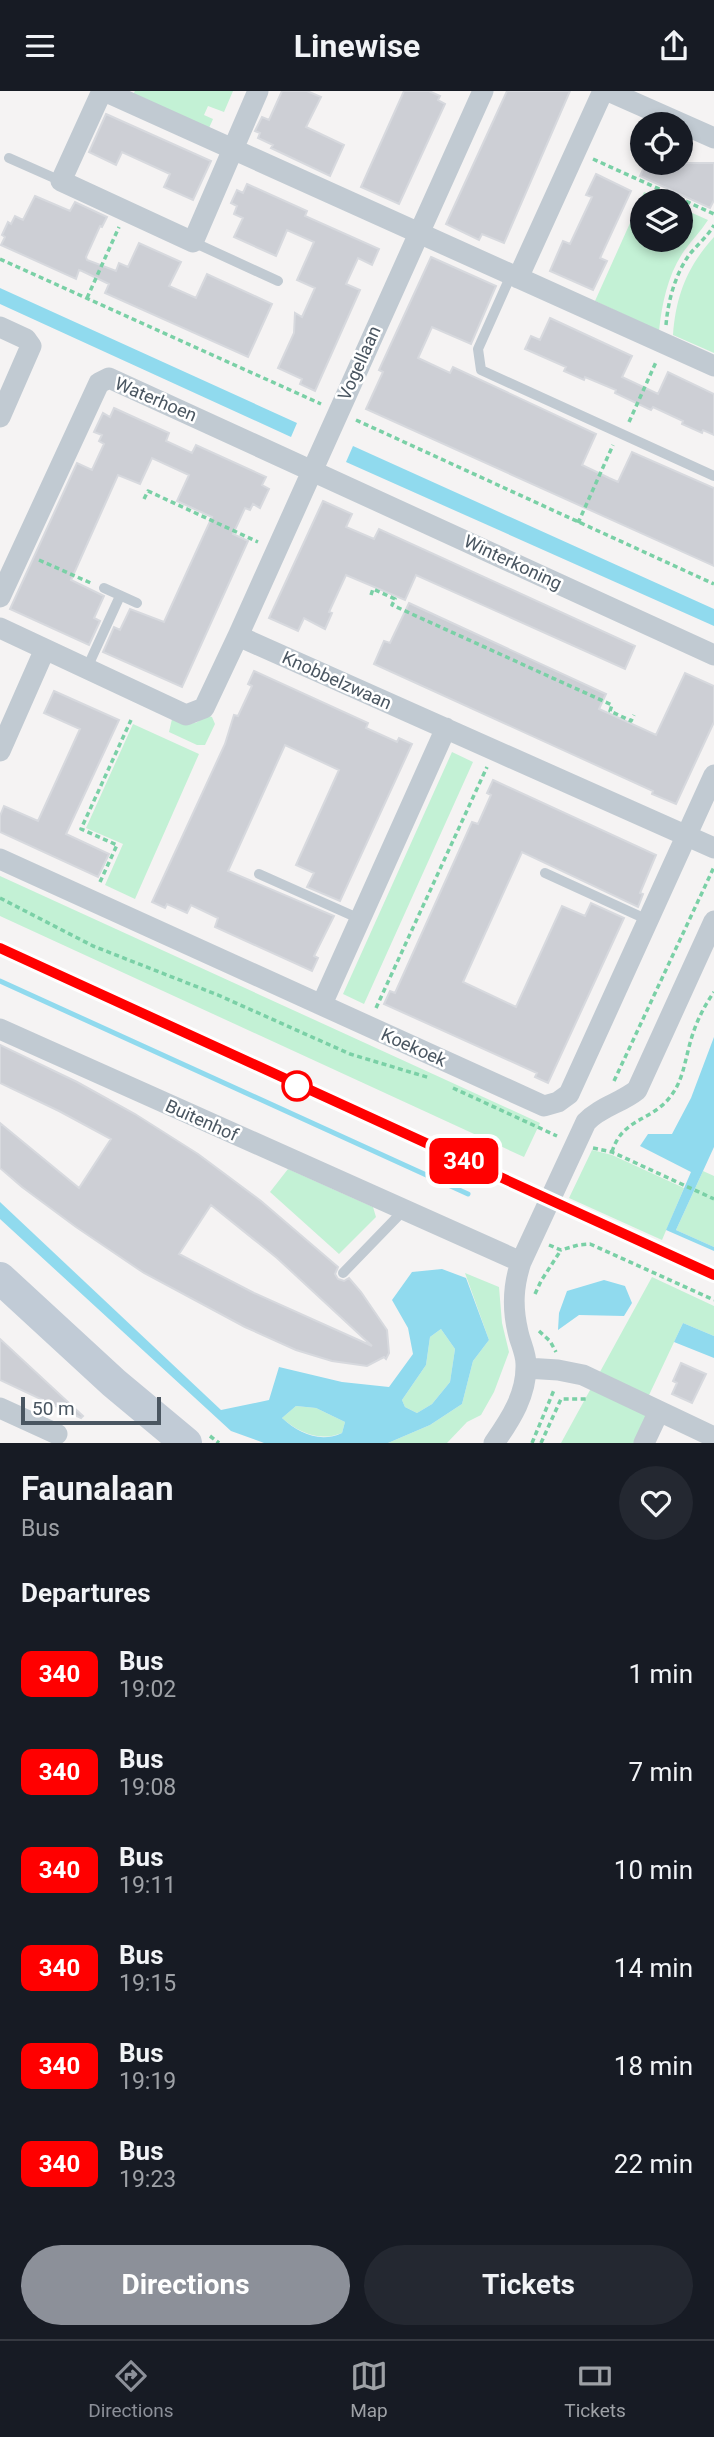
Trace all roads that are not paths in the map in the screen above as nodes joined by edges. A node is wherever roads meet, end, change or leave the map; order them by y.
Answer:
1 (103, 91) edge
2 (258, 91) edge
3 (483, 91) edge
4 (606, 91) edge
5 (714, 138) edge
6 (232, 149) junction
7 (9, 157) dead end
8 (61, 181) junction
9 (418, 233) junction
10 (193, 242) junction
11 (514, 276) junction
12 (278, 281) dead end
13 (0, 327) edge
14 (714, 366) edge
15 (0, 417) edge
16 (313, 470) junction
17 (714, 476) edge
18 (104, 588) road end
19 (120, 596) junction
20 (0, 597) edge
21 (137, 603) dead end
22 (0, 628) edge
23 (238, 636) junction
24 (45, 649) junction
25 (714, 655) edge
26 (87, 668) junction
27 (446, 729) junction
28 (0, 751) edge
29 (714, 775) edge
30 (686, 836) junction
31 (714, 848) edge
32 (0, 859) edge
33 (545, 873) dead end
34 (259, 874) dead end
35 (360, 919) junction
36 (648, 920) junction
37 (714, 921) edge
38 (0, 948) edge
39 (322, 1004) junction
40 (0, 1029) edge
41 (548, 1199) junction
42 (404, 1210) junction
43 (521, 1262) junction
44 (343, 1273) dead end
45 (714, 1275) edge
46 (0, 1278) edge
47 (526, 1368) junction
48 (0, 1408) edge
49 (659, 1411) junction
50 (57, 1434) dead end
51 (714, 1437) edge
52 (186, 1443) edge
53 (494, 1443) edge
54 (644, 1443) edge

1 - 6 street
1 - 8 street
2 - 6 street
3 - 9 street, Vogellaan
4 - 5 street
4 - 11 street
6 - 9 street
6 - 10 street
7 - 8 lane
8 - 10 street
9 - 11 street
9 - 16 street, Vogellaan
10 - 12 lane
11 - 14 street
11 - 17 lane
13 - 15 street
16 - 20 street, Waterhoen
16 - 23 street, Vogellaan
16 - 25 street, Winterkoning
18 - 19 lane
19 - 21 lane
19 - 26 lane
22 - 24 street
23 - 26 street
23 - 27 street, Knobbelzwaan
24 - 26 street
24 - 28 street
27 - 30 street, Knobbelzwaan
27 - 35 street
29 - 30 street
30 - 31 street, Knobbelzwaan
30 - 36 street, Koekoek
32 - 39 street, Koekoek
33 - 36 lane
34 - 35 lane
35 - 39 street
36 - 39 street, Koekoek
37 - 41 street
38 - 41 lane
40 - 42 street, Buitenhof
41 - 43 street
41 - 45 lane
42 - 43 street, Buitenhof
42 - 44 lane
43 - 47 street
46 - 52 main road
47 - 49 street
47 - 53 street
48 - 50 street
49 - 51 street
49 - 54 street

